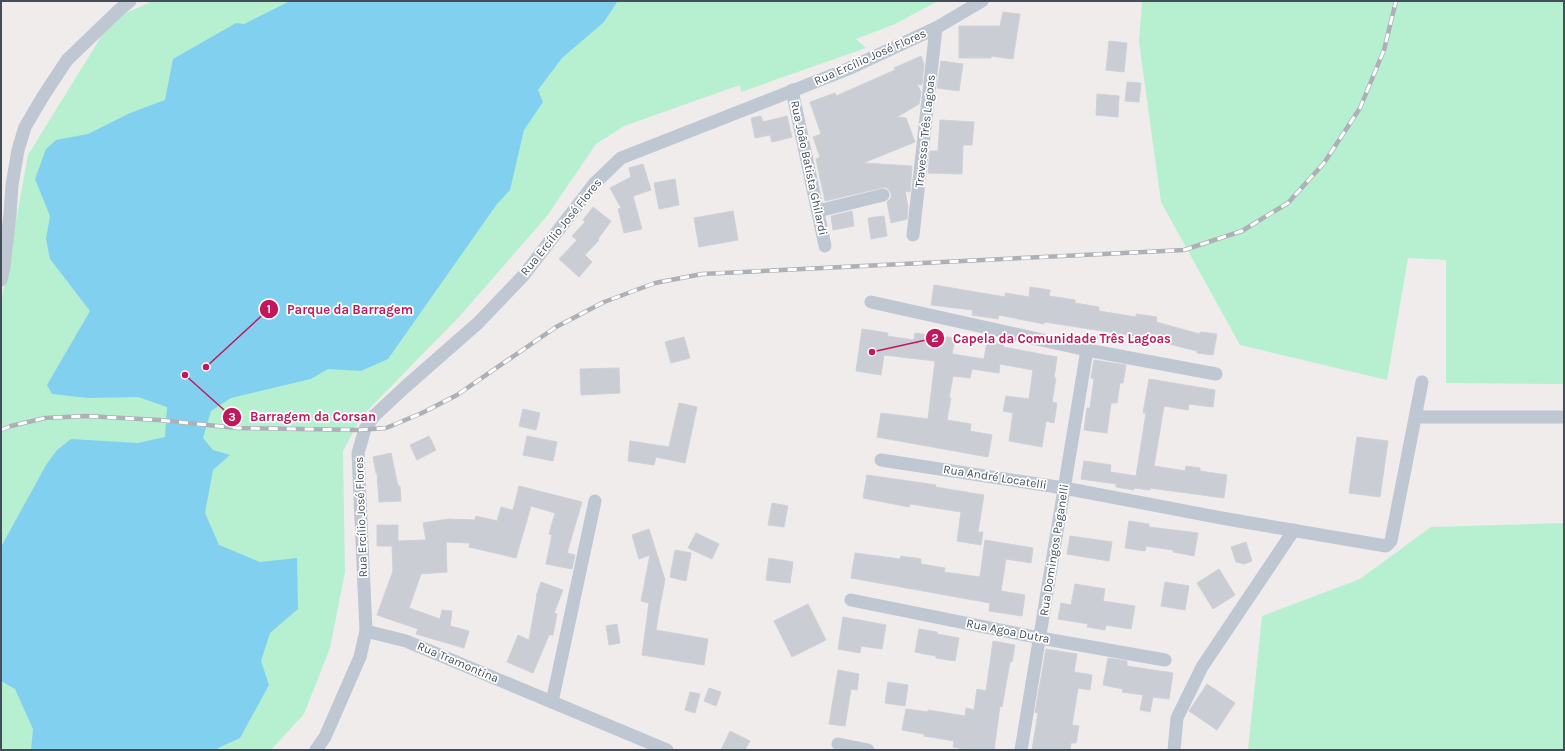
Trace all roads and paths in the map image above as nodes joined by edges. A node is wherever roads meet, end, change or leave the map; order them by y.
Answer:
1 (130, 1) edge
2 (982, 1) edge
3 (936, 28) junction
4 (792, 90) junction
5 (883, 195) dead end
6 (818, 211) junction
7 (914, 234) dead end
8 (825, 246) dead end
9 (1, 280) edge
10 (871, 302) dead end
11 (1087, 350) junction
12 (1216, 374) dead end
13 (1422, 382) dead end
14 (1416, 417) junction
15 (1564, 417) edge
16 (881, 460) dead end
17 (1064, 488) junction
18 (595, 501) dead end
19 (1294, 530) junction
20 (851, 600) dead end
21 (366, 631) junction
22 (1040, 638) junction
23 (1165, 660) dead end
24 (552, 702) junction
25 (838, 744) dead end
26 (316, 750) edge
27 (667, 750) edge
28 (868, 750) edge
29 (1021, 750) edge
30 (1174, 750) edge

1 - 9 street
2 - 3 street, Rua Ercílio José Flores
3 - 4 street, Rua Ercílio José Flores
3 - 7 street, Travessa Três Lagoas
4 - 6 street, Rua João Batista Ghilardi
4 - 21 street, Rua Ercílio José Flores
5 - 6 street
6 - 8 street, Rua João Batista Ghilardi
10 - 11 street
11 - 12 street
11 - 17 street, Rua Domingos Paganelli
13 - 14 street
14 - 15 street
14 - 19 street, Rua André Locatelli
16 - 17 street, Rua André Locatelli
17 - 19 street, Rua André Locatelli
17 - 22 street, Rua Domingos Paganelli
18 - 24 street
19 - 30 street
20 - 22 street, Rua Agoa Dutra
21 - 24 street, Rua Tramontina
21 - 26 street
22 - 23 street, Rua Agoa Dutra
22 - 29 street, Rua Domingos Paganelli
24 - 27 street, Rua Tramontina
25 - 28 street

